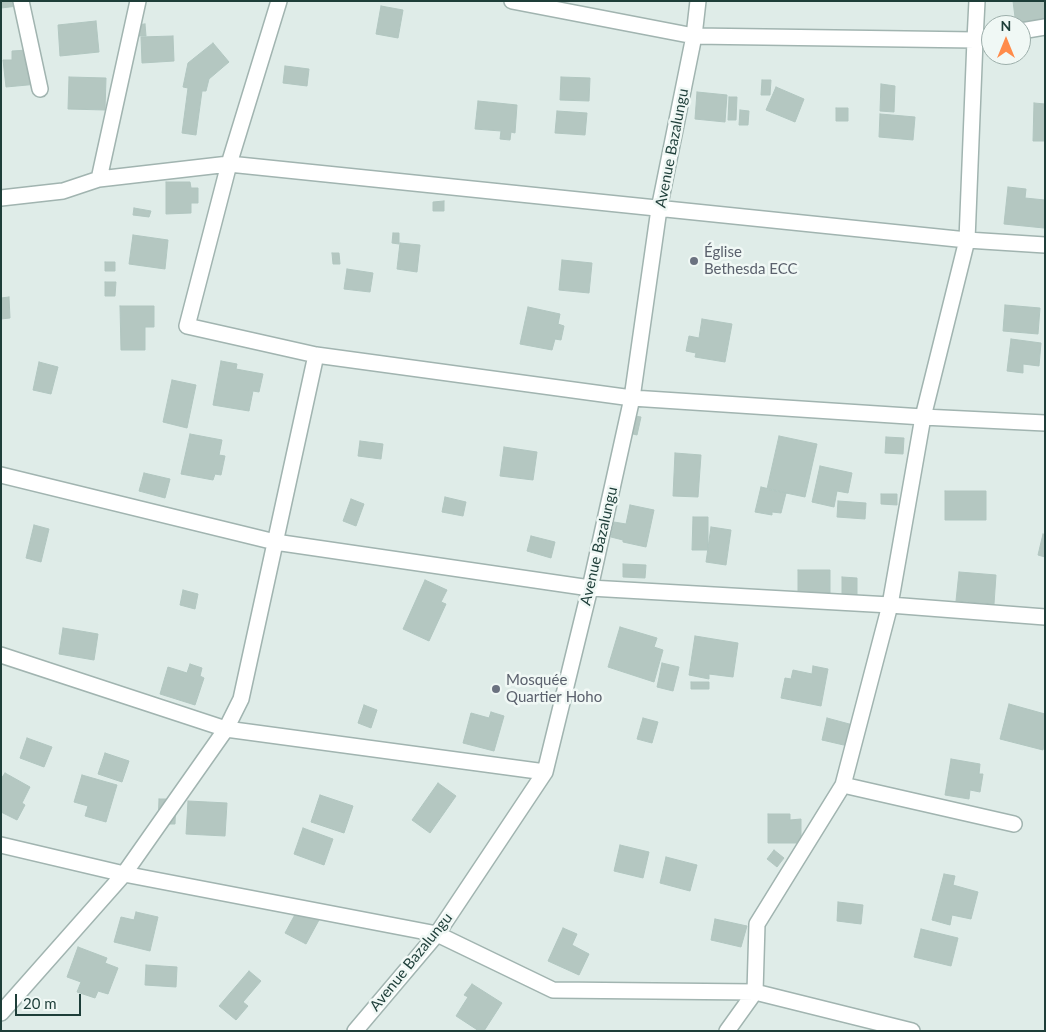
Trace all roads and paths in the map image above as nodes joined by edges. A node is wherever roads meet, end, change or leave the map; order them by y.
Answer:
1 (21, 1) edge
2 (138, 1) edge
3 (279, 1) edge
4 (512, 1) edge
5 (698, 1) edge
6 (977, 1) edge
7 (1045, 27) edge
8 (1031, 29) edge
9 (694, 36) junction
10 (981, 39) edge
11 (974, 40) junction
12 (40, 89) dead end
13 (229, 164) junction
14 (99, 179) junction
15 (1, 198) edge
16 (659, 209) junction
17 (967, 240) junction
18 (1045, 245) edge
19 (316, 355) junction
20 (632, 398) junction
21 (923, 417) junction
22 (1045, 423) edge
23 (1, 475) edge
24 (275, 542) junction
25 (590, 588) junction
26 (890, 606) junction
27 (1045, 617) edge
28 (1, 655) edge
29 (226, 729) junction
30 (546, 772) junction
31 (843, 785) junction
32 (1014, 824) dead end
33 (1, 844) edge
34 (124, 874) junction
35 (437, 934) junction
36 (755, 992) junction
37 (1, 1013) edge
38 (355, 1031) edge
39 (727, 1031) edge
40 (912, 1031) edge

1 - 12 street
2 - 14 street
3 - 13 street
4 - 9 street
5 - 9 street, Avenue Bazalungu
6 - 11 street
7 - 8 street
9 - 11 street
9 - 16 street, Avenue Bazalungu
10 - 11 street
11 - 17 street
13 - 14 street
13 - 16 street
13 - 19 street
14 - 15 street
16 - 17 street
16 - 20 street, Avenue Bazalungu
17 - 18 street
17 - 21 street
19 - 20 street
19 - 24 street
20 - 21 street
20 - 25 street, Avenue Bazalungu
21 - 22 street
21 - 26 street
23 - 24 street
24 - 25 street
24 - 29 street
25 - 26 street
25 - 30 street, Avenue Bazalungu
26 - 27 street
26 - 31 street
28 - 29 street
29 - 30 street
29 - 34 street
30 - 35 street, Avenue Bazalungu
31 - 32 street
31 - 36 street
33 - 34 street
34 - 35 street
34 - 37 street
35 - 36 street
35 - 38 street, Avenue Bazalungu
36 - 39 street
36 - 40 street

